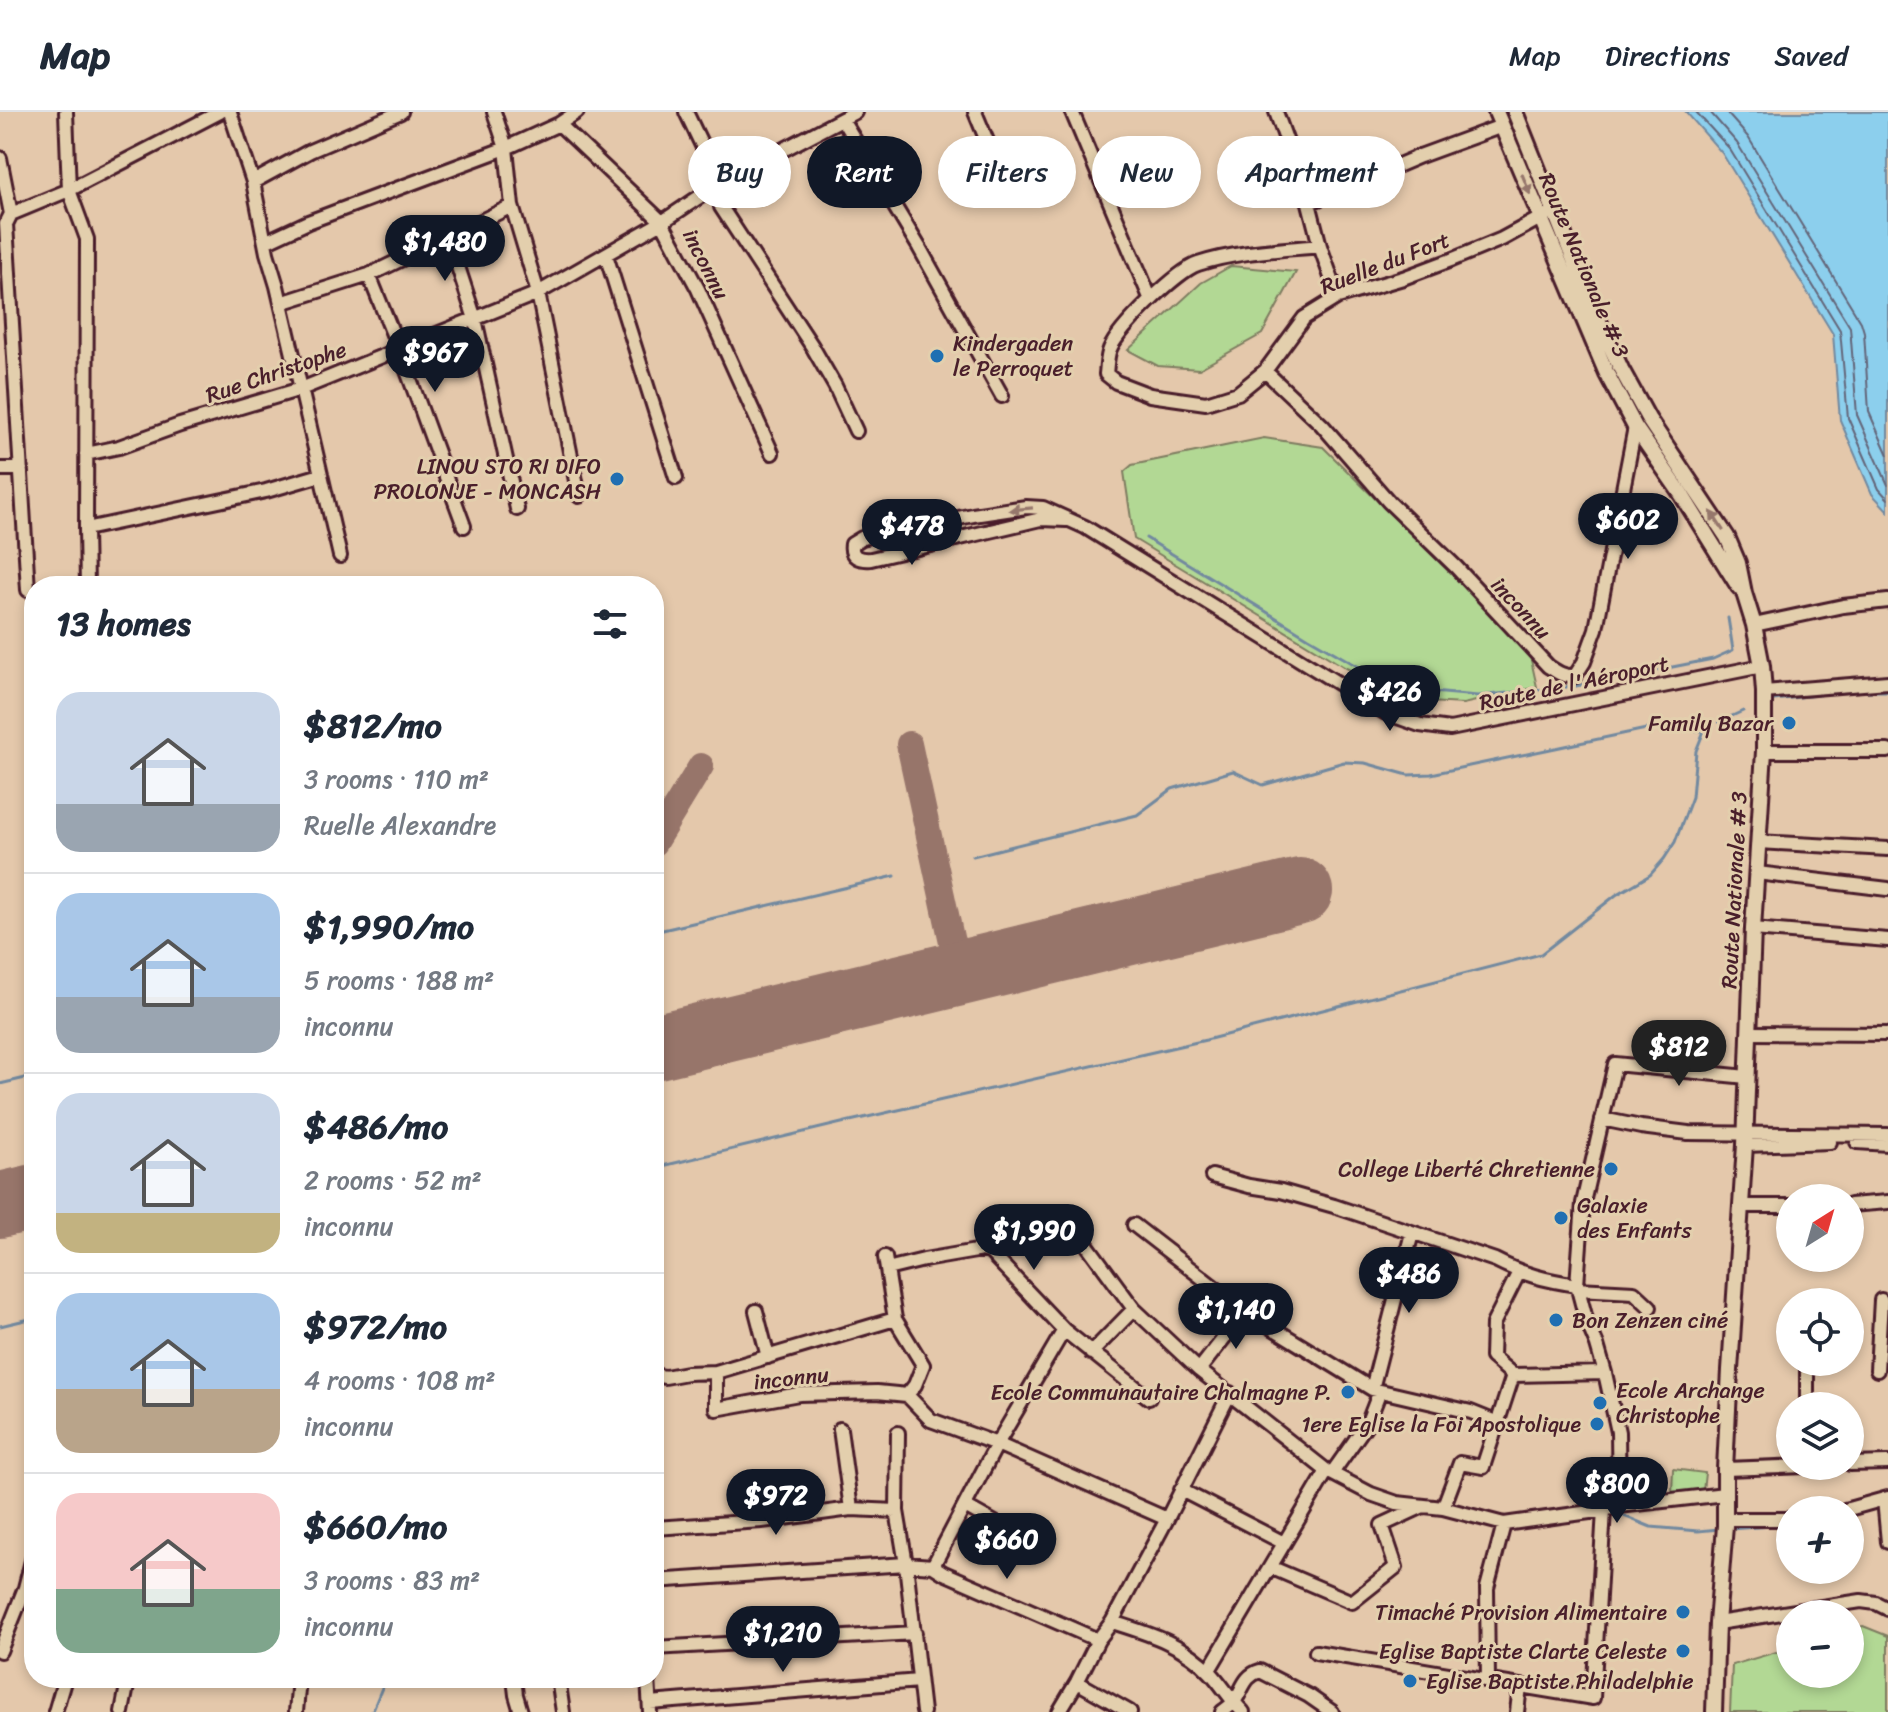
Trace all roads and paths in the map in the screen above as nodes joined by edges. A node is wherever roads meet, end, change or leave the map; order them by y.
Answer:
1 (66, 112) edge
2 (220, 112) edge
3 (230, 112) edge
4 (401, 112) edge
5 (494, 112) edge
6 (577, 112) edge
7 (686, 112) edge
8 (855, 112) edge
9 (975, 112) edge
10 (1072, 112) edge
11 (1276, 112) edge
12 (1515, 112) edge
13 (842, 119) junction
14 (1499, 119) edge
15 (559, 124) junction
16 (697, 136) edge
17 (985, 136) edge
18 (1285, 136) edge
19 (791, 146) edge
20 (506, 148) junction
21 (0, 158) edge
22 (1405, 162) edge
23 (253, 182) junction
24 (69, 190) junction
25 (688, 205) edge
26 (512, 206) junction
27 (722, 208) edge
28 (1310, 208) edge
29 (11, 214) junction
30 (1546, 215) junction
31 (662, 222) junction
32 (448, 236) junction
33 (1320, 246) junction
34 (266, 247) junction
35 (606, 255) junction
36 (369, 275) junction
37 (538, 293) junction
38 (1338, 297) junction
39 (1151, 300) junction
40 (281, 303) junction
41 (475, 319) junction
42 (399, 349) junction
43 (1265, 371) junction
44 (301, 389) junction
45 (1002, 396) dead end
46 (1635, 427) junction
47 (856, 431) dead end
48 (772, 453) dead end
49 (86, 454) junction
50 (0, 469) edge
51 (21, 469) junction
52 (321, 475) junction
53 (676, 478) dead end
54 (579, 496) dead end
55 (517, 509) dead end
56 (1066, 520) junction
57 (464, 526) dead end
58 (86, 529) junction
59 (340, 556) dead end
60 (27, 576) edge
61 (87, 576) edge
62 (1744, 593) junction
63 (1888, 601) edge
64 (1754, 625) junction
65 (1762, 666) junction
66 (1888, 682) edge
67 (1764, 692) junction
68 (1764, 751) junction
69 (1888, 751) edge
70 (1758, 842) junction
71 (1888, 849) edge
72 (1757, 873) junction
73 (1888, 889) edge
74 (1753, 929) junction
75 (1888, 940) edge
76 (1750, 1033) junction
77 (1888, 1034) edge
78 (1747, 1077) junction
79 (1602, 1119) junction
80 (1888, 1135) edge
81 (1745, 1139) junction
82 (1888, 1144) edge
83 (1212, 1176) dead end
84 (1888, 1202) edge
85 (1864, 1204) edge
86 (1741, 1206) junction
87 (1776, 1206) edge
88 (1071, 1223) dead end
89 (1134, 1225) dead end
90 (1412, 1233) junction
91 (1519, 1272) junction
92 (1578, 1287) junction
93 (1881, 1300) dead end
94 (1650, 1307) dead end
95 (1134, 1309) junction
96 (756, 1311) dead end
97 (1245, 1311) junction
98 (895, 1319) junction
99 (1064, 1330) junction
100 (1091, 1353) junction
101 (768, 1357) junction
102 (1199, 1370) junction
103 (1877, 1370) dead end
104 (716, 1372) junction
105 (1605, 1373) junction
106 (1513, 1375) junction
107 (664, 1377) edge
108 (1376, 1390) junction
109 (1230, 1393) junction
110 (907, 1395) junction
111 (1149, 1398) dead end
112 (1496, 1422) junction
113 (840, 1429) dead end
114 (898, 1433) dead end
115 (997, 1444) junction
116 (1776, 1467) edge
117 (1725, 1469) junction
118 (1330, 1472) junction
119 (1181, 1490) junction
120 (1725, 1494) junction
121 (1886, 1498) edge
122 (1864, 1504) edge
123 (965, 1506) junction
124 (1424, 1506) junction
125 (1619, 1506) junction
126 (1443, 1508) junction
127 (851, 1509) junction
128 (897, 1511) junction
129 (1604, 1514) junction
130 (1167, 1519) junction
131 (1776, 1521) edge
132 (1504, 1524) junction
133 (1725, 1526) junction
134 (664, 1527) edge
135 (1020, 1537) dead end
136 (1888, 1542) edge
137 (1284, 1543) junction
138 (906, 1564) junction
139 (933, 1566) junction
140 (1270, 1567) junction
141 (664, 1580) edge
142 (24, 1602) edge
143 (1884, 1603) edge
144 (1112, 1622) junction
145 (1717, 1623) junction
146 (915, 1633) junction
147 (1098, 1640) junction
148 (664, 1647) edge
149 (0, 1651) edge
150 (1316, 1652) dead end
151 (1209, 1670) junction
152 (919, 1681) junction
153 (1488, 1681) junction
154 (1077, 1682) junction
155 (1520, 1686) junction
156 (62, 1688) edge
157 (127, 1688) edge
158 (298, 1688) edge
159 (515, 1688) edge
160 (559, 1688) edge
161 (650, 1707) edge
162 (1239, 1707) edge
163 (55, 1712) edge
164 (122, 1712) edge
165 (296, 1712) edge
166 (521, 1712) edge
167 (563, 1712) edge
168 (923, 1712) edge
169 (1059, 1712) edge
170 (1130, 1712) edge
171 (1222, 1712) edge
172 (1332, 1712) edge
173 (1517, 1712) edge
174 (1714, 1712) edge

1 - 24 street
2 - 24 street
3 - 23 street
4 - 23 street
5 - 20 street
6 - 15 street
7 - 16 street, inconnu
8 - 13 street, Rue Christophe
9 - 17 street
10 - 39 street
11 - 18 street
12 - 30 main road, Route Nationale # 3
13 - 19 street, Rue Christophe
13 - 45 street
14 - 22 street
14 -> 30 main road, Route Nationale # 3
15 - 20 street
15 - 31 street, inconnu
20 - 26 street
20 - 34 street
21 - 29 street
23 - 34 street
24 - 29 street
24 - 49 street
25 - 31 street, Rue Christophe
26 - 32 street
26 - 37 street
27 - 47 street, inconnu
28 - 33 street
29 - 51 street
30 - 38 street, Ruelle du Fort
30 - 46 main road, Route Nationale # 3
62 -> 30 main road, Route Nationale # 3
31 - 35 street, Rue Christophe
31 - 48 street, inconnu
32 - 36 street
32 - 41 street
33 - 38 street
33 - 39 street, Ruelle du Fort
34 - 40 street
35 - 37 street, Rue Christophe
35 - 53 street
36 - 40 street
36 - 42 street
37 - 41 street, Rue Christophe
37 - 54 street
38 - 43 street, Ruelle du Fort
39 - 43 street, Ruelle du Fort
40 - 44 street
41 - 42 street, Rue Christophe
41 - 55 street
42 - 44 street, Rue Christophe
42 - 57 street
43 - 46 street, inconnu
44 - 49 street, Rue Christophe
44 - 52 street
46 - 62 main road, Route Nationale # 3
49 - 58 street
50 - 51 street
51 - 60 street
52 - 58 street
52 - 59 street
56 -> 56 street, Route de l'Aéroport
56 - 65 street, Route de l'Aéroport
58 - 61 street
62 - 64 main road, Route Nationale # 3
63 - 64 street
64 - 65 main road, Route Nationale # 3
65 - 67 main road, Route Nationale # 3
66 - 67 street
67 - 68 main road, Route Nationale # 3
68 - 69 street
68 - 70 main road, Route Nationale # 3
70 - 71 street
70 - 72 main road, Route Nationale # 3
72 - 73 street
72 - 74 main road, Route Nationale # 3
74 - 75 street
74 - 76 main road, Route Nationale # 3
76 - 77 street
76 - 78 main road, Route Nationale # 3
78 - 79 street
78 - 81 main road, Route Nationale # 3
79 - 81 street
79 - 92 street
80 - 81 street
81 - 82 street
81 - 86 main road, Route Nationale # 3
83 - 90 street
84 - 85 street
86 - 87 street
86 - 117 main road, Route Nationale # 3
88 - 95 street
89 - 97 street
90 - 91 street
90 - 108 street
91 - 92 street
91 - 106 street
92 - 94 street
92 - 105 street
93 - 103 street
95 - 100 street
95 - 102 street
96 - 101 street, inconnu
97 - 102 street
97 - 108 street
98 - 99 street
98 - 101 street, inconnu
98 - 110 street
99 - 100 street
99 - 115 street
100 - 111 street
101 - 104 street, inconnu
102 - 109 street
104 - 107 street, inconnu
104 - 110 street, inconnu
105 - 106 street
105 - 125 street
106 - 112 street
108 - 112 street
108 - 118 street
109 - 118 street
109 - 119 street
110 - 115 street
112 - 126 street
113 - 127 street
114 - 128 street
115 - 123 street
115 - 130 street
116 - 117 street
117 - 120 main road, Route Nationale # 3
118 - 124 street
118 - 137 street
119 - 130 street
119 - 137 street
120 - 125 street
120 - 133 main road, Route Nationale # 3
121 - 122 street
121 - 136 street
123 - 135 street
123 - 139 street
124 - 126 street
124 - 140 street
125 - 129 street
126 - 132 street
127 - 128 street
127 - 134 street
128 - 138 street
129 - 132 street
129 - 155 street
130 - 144 street
131 - 133 street
132 - 153 street
133 - 145 main road, Route Nationale # 3
137 - 140 street
138 - 139 street
138 - 141 street
138 - 146 street
139 - 147 street
140 - 151 street
142 - 149 street
143 - 145 street
144 - 147 street
144 - 151 street
145 - 174 main road, Route Nationale # 3
146 - 148 street
146 - 152 street
147 - 154 street
150 - 153 street
151 - 162 street
152 - 161 street
152 - 168 street
153 - 155 street
154 - 169 street
154 - 170 street
155 - 173 street
156 - 163 street
157 - 164 street
158 - 165 street
159 - 166 street
160 - 167 street
162 - 171 street
162 - 172 street

